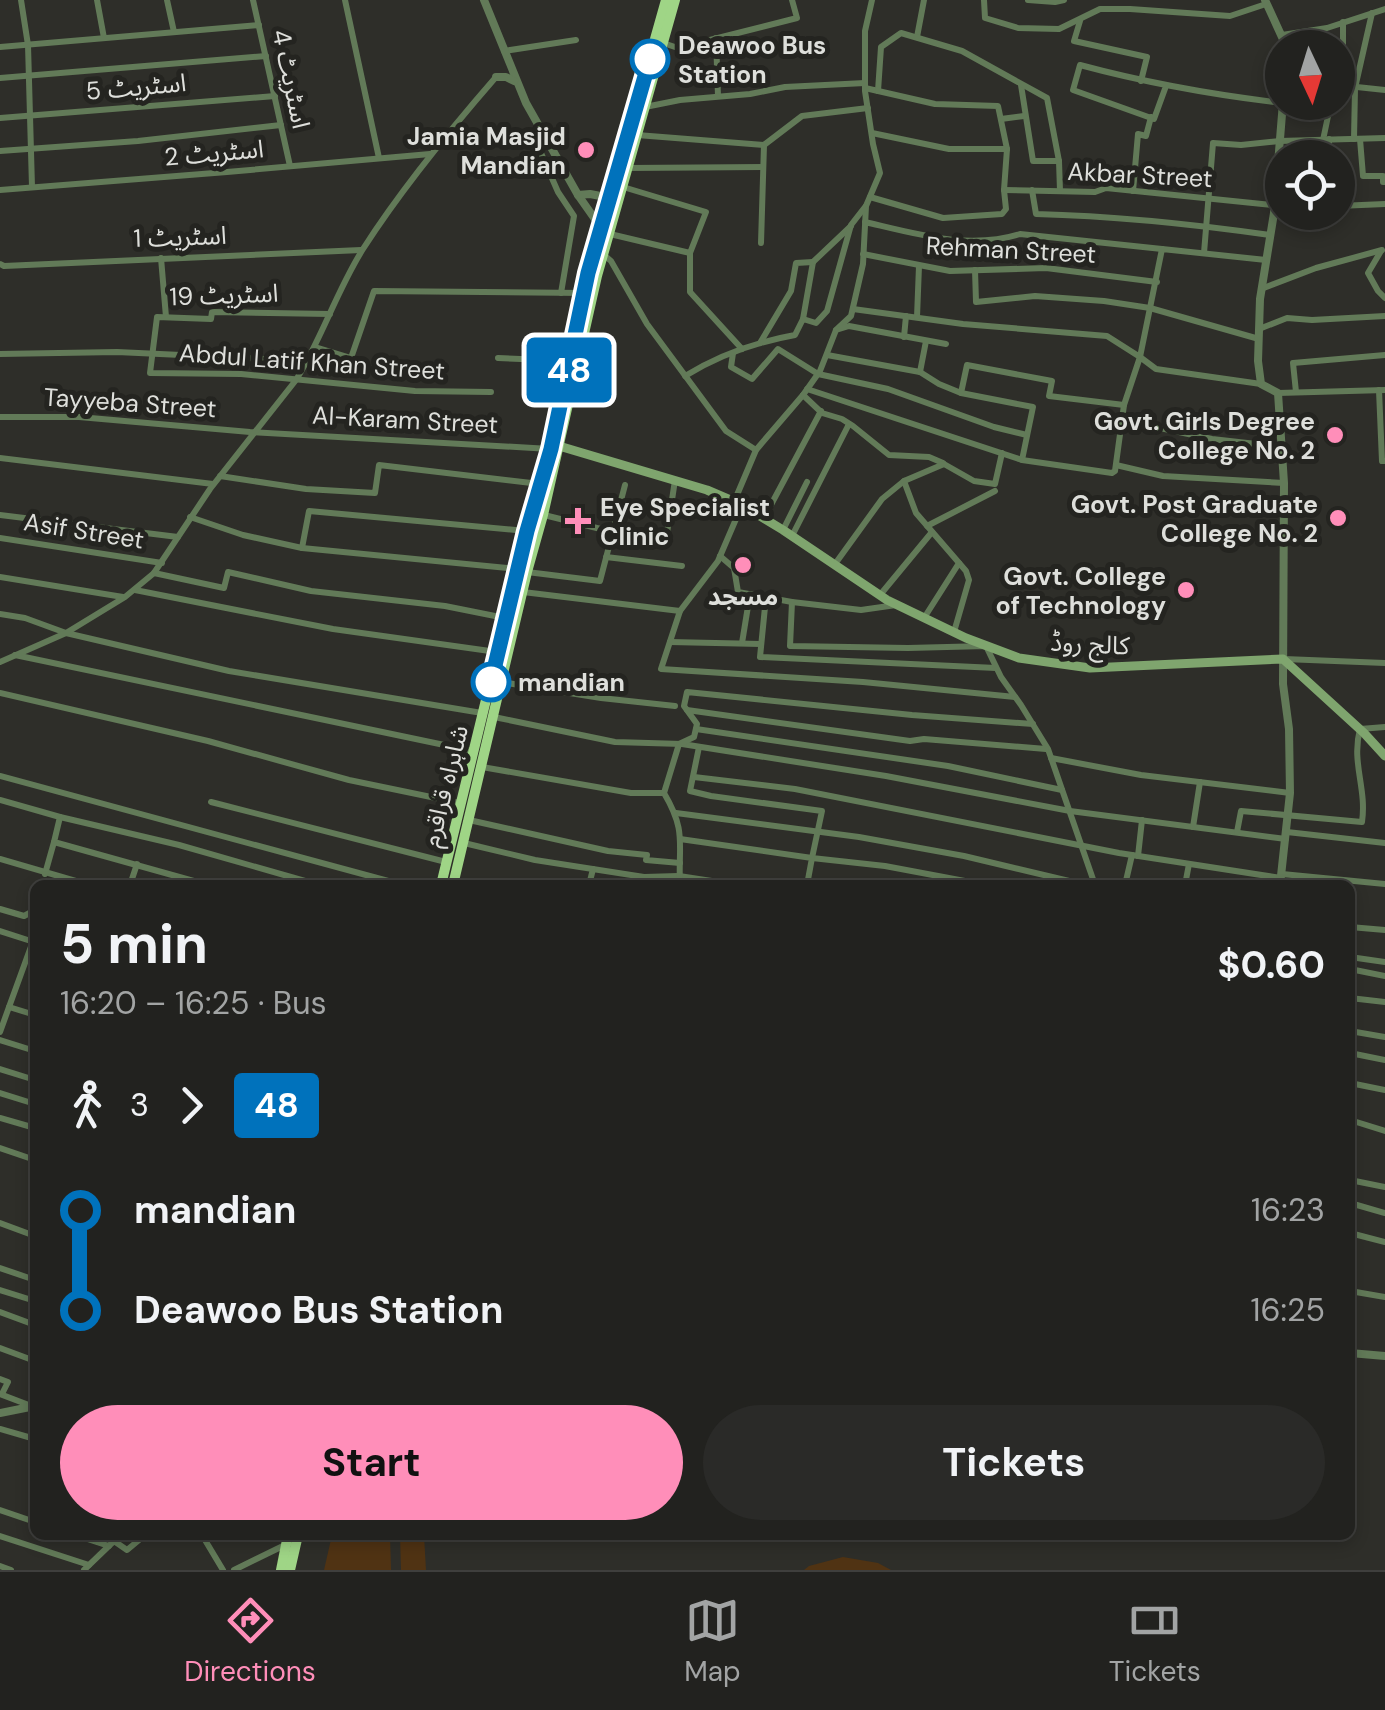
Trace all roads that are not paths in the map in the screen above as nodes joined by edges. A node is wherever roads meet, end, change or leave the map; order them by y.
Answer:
1 (21, 0) edge
2 (98, 0) edge
3 (167, 0) edge
4 (253, 0) edge
5 (345, 0) edge
6 (484, 0) edge
7 (666, 0) edge
8 (675, 0) edge
9 (792, 0) edge
10 (872, 0) edge
11 (924, 0) edge
12 (984, 0) edge
13 (1028, 0) edge
14 (1064, 0) edge
15 (1266, 2) edge
16 (1385, 9) edge
17 (1372, 12) junction
18 (1080, 21) junction
19 (1343, 22) junction
20 (259, 25) junction
21 (1280, 30) edge
22 (1314, 30) edge
23 (1343, 30) edge
24 (174, 32) junction
25 (104, 38) junction
26 (716, 38) junction
27 (916, 38) junction
28 (576, 40) dead end
29 (663, 43) junction
30 (28, 45) junction
31 (0, 46) edge
32 (506, 55) junction
33 (266, 56) junction
34 (654, 61) junction
35 (29, 76) junction
36 (499, 76) junction
37 (0, 78) edge
38 (1141, 82) junction
39 (517, 84) junction
40 (1021, 84) junction
41 (865, 86) junction
42 (1166, 86) junction
43 (1355, 88) junction
44 (1385, 90) edge
45 (878, 91) junction
46 (275, 96) junction
47 (718, 96) junction
48 (1265, 101) edge
49 (645, 107) junction
50 (868, 108) junction
51 (30, 116) junction
52 (1024, 116) junction
53 (0, 118) edge
54 (1151, 118) junction
55 (1001, 119) junction
56 (1329, 120) edge
57 (281, 125) junction
58 (872, 133) junction
59 (638, 134) junction
60 (545, 138) junction
61 (1385, 138) edge
62 (1357, 139) junction
63 (1326, 140) joint
64 (1265, 142) edge
65 (764, 146) junction
66 (31, 148) junction
67 (1007, 149) junction
68 (0, 151) edge
69 (431, 154) junction
70 (379, 158) junction
71 (1059, 161) junction
72 (290, 166) junction
73 (764, 167) junction
74 (628, 168) junction
75 (1385, 182) edge
76 (623, 187) junction
77 (32, 188) junction
78 (0, 190) edge
79 (1004, 190) junction
80 (1032, 190) junction
81 (1060, 191) junction
82 (1132, 191) junction
83 (578, 195) junction
84 (870, 197) junction
85 (611, 198) junction
86 (1209, 198) junction
87 (1265, 204) edge
88 (1385, 204) edge
89 (1355, 205) edge
90 (866, 206) junction
91 (865, 222) junction
92 (852, 225) junction
93 (1206, 226) junction
94 (1271, 230) edge
95 (1270, 235) junction
96 (604, 236) junction
97 (760, 243) dead end
98 (1162, 249) junction
99 (362, 250) junction
100 (690, 253) junction
101 (1204, 253) junction
102 (863, 254) junction
103 (604, 255) junction
104 (161, 258) junction
105 (1266, 260) junction
106 (813, 262) junction
107 (0, 264) edge
108 (919, 266) junction
109 (975, 270) junction
110 (1157, 282) junction
111 (1261, 289) junction
112 (560, 292) junction
113 (584, 293) junction
114 (1385, 298) edge
115 (853, 308) junction
116 (1150, 308) junction
117 (330, 314) junction
118 (906, 316) junction
119 (1385, 316) edge
120 (166, 317) junction
121 (917, 317) junction
122 (802, 319) junction
123 (836, 330) junction
124 (1259, 334) junction
125 (904, 337) junction
126 (926, 340) junction
127 (760, 343) junction
128 (946, 344) dead end
129 (314, 346) junction
130 (742, 349) junction
131 (733, 353) junction
132 (0, 354) edge
133 (153, 354) junction
134 (1385, 355) edge
135 (828, 356) junction
136 (1140, 357) junction
137 (498, 358) dead end
138 (308, 360) junction
139 (571, 361) junction
140 (920, 372) junction
141 (818, 374) junction
142 (685, 376) junction
143 (296, 380) junction
144 (1261, 384) junction
145 (1382, 390) edge
146 (491, 392) dead end
147 (805, 392) junction
148 (1296, 392) junction
149 (961, 393) junction
150 (1278, 393) junction
151 (1124, 406) junction
152 (820, 411) junction
153 (0, 417) edge
154 (1122, 420) junction
155 (849, 424) junction
156 (257, 432) junction
157 (1027, 435) junction
158 (1282, 447) junction
159 (555, 448) junction
160 (756, 450) junction
161 (1002, 453) junction
162 (0, 458) edge
163 (1022, 460) junction
164 (1385, 461) edge
165 (944, 464) junction
166 (1116, 465) junction
167 (220, 476) junction
168 (675, 480) junction
169 (807, 482) dead end
170 (904, 482) junction
171 (1284, 483) junction
172 (214, 484) junction
173 (542, 484) junction
174 (625, 485) dead end
175 (995, 490) dead end
176 (738, 503) junction
177 (0, 514) edge
178 (543, 515) junction
179 (190, 517) junction
180 (764, 518) junction
181 (929, 529) junction
182 (527, 531) junction
183 (613, 532) junction
184 (788, 533) junction
185 (667, 534) dead end
186 (178, 537) junction
187 (0, 538) edge
188 (302, 548) junction
189 (720, 556) junction
190 (606, 557) junction
191 (162, 563) junction
192 (834, 564) junction
193 (960, 564) junction
194 (682, 566) dead end
195 (522, 570) junction
196 (154, 573) junction
197 (0, 577) edge
198 (134, 590) junction
199 (522, 592) junction
200 (750, 594) junction
201 (880, 595) junction
202 (124, 597) junction
203 (766, 597) junction
204 (792, 602) junction
205 (897, 604) junction
206 (680, 611) junction
207 (0, 614) edge
208 (507, 618) junction
209 (924, 618) junction
210 (954, 632) junction
211 (66, 633) junction
212 (670, 642) junction
213 (742, 643) junction
214 (761, 644) junction
215 (986, 646) junction
216 (498, 652) junction
217 (15, 655) junction
218 (1283, 659) junction
219 (0, 662) edge
220 (1385, 663) edge
221 (996, 668) junction
222 (502, 682) junction
223 (0, 693) edge
224 (1015, 697) junction
225 (675, 706) dead end
226 (687, 710) junction
227 (489, 715) junction
228 (1033, 724) junction
229 (1385, 728) edge
230 (696, 729) junction
231 (1360, 729) junction
232 (679, 744) junction
233 (699, 747) junction
234 (474, 751) junction
235 (1049, 753) junction
236 (1385, 756) edge
237 (482, 767) junction
238 (0, 776) edge
239 (694, 777) junction
240 (1200, 782) junction
241 (1063, 790) junction
242 (664, 793) junction
243 (1290, 793) junction
244 (0, 800) edge
245 (211, 802) dead end
246 (461, 804) junction
247 (1070, 811) junction
248 (676, 813) junction
249 (60, 816) junction
250 (1288, 816) junction
251 (468, 820) junction
252 (1142, 820) junction
253 (1362, 822) junction
254 (1194, 826) junction
255 (819, 831) junction
256 (1237, 833) junction
257 (1286, 836) junction
258 (680, 839) junction
259 (1360, 841) junction
260 (54, 842) junction
261 (463, 843) junction
262 (1385, 844) edge
263 (1082, 846) junction
264 (1135, 855) junction
265 (812, 858) junction
266 (0, 859) edge
267 (447, 862) junction
268 (136, 864) junction
269 (680, 864) junction
270 (1189, 864) junction
271 (592, 869) junction
272 (45, 874) junction
273 (1281, 879) edge
274 (67, 880) edge
275 (131, 880) edge
276 (191, 880) edge
277 (302, 880) edge
278 (384, 880) edge
279 (442, 880) edge
280 (454, 880) edge
281 (590, 880) edge
282 (679, 880) edge
283 (807, 880) edge
284 (959, 880) edge
285 (1065, 880) edge
286 (1094, 880) edge
287 (1127, 880) edge
288 (1186, 880) edge
289 (1355, 883) edge
290 (1385, 884) edge
291 (0, 909) edge
292 (30, 913) edge
293 (24, 916) junction
294 (30, 918) edge
295 (1355, 927) edge
296 (1385, 930) edge
297 (0, 932) edge
298 (30, 941) edge
299 (30, 952) edge
300 (1355, 957) edge
301 (1385, 962) edge
302 (1355, 969) edge
303 (1385, 976) edge
304 (1355, 999) edge
305 (1385, 1002) edge
306 (9, 1007) junction
307 (30, 1013) edge
308 (0, 1032) edge
309 (1355, 1032) edge
310 (1385, 1037) edge
311 (0, 1040) edge
312 (30, 1049) edge
313 (1355, 1054) edge
314 (1385, 1060) edge
315 (0, 1069) edge
316 (30, 1078) edge
317 (1355, 1084) edge
318 (1385, 1090) edge
319 (0, 1093) edge
320 (30, 1102) edge
321 (0, 1118) edge
322 (1355, 1122) edge
323 (30, 1127) edge
324 (1385, 1131) edge
325 (0, 1148) edge
326 (30, 1158) edge
327 (1355, 1181) edge
328 (1385, 1187) edge
329 (1355, 1204) edge
330 (1385, 1213) edge
331 (0, 1223) edge
332 (1385, 1227) edge
333 (30, 1234) edge
334 (1355, 1234) edge
335 (1383, 1241) edge
336 (0, 1268) edge
337 (30, 1278) edge
338 (0, 1290) edge
339 (1355, 1292) edge
340 (1385, 1297) edge
341 (30, 1299) edge
342 (0, 1312) edge
343 (30, 1324) edge
344 (0, 1348) edge
345 (1355, 1353) edge
346 (1385, 1356) edge
347 (30, 1358) edge
348 (0, 1380) edge
349 (1, 1394) edge
350 (30, 1405) edge
351 (30, 1408) edge
352 (0, 1413) edge
353 (0, 1429) edge
354 (30, 1438) edge
355 (0, 1510) edge
356 (30, 1520) edge
357 (0, 1536) edge
358 (90, 1540) edge
359 (139, 1540) edge
360 (205, 1540) edge
361 (287, 1540) edge
362 (297, 1540) edge
363 (109, 1546) junction
364 (0, 1566) edge
365 (86, 1567) edge
366 (11, 1570) edge
367 (222, 1570) edge
368 (234, 1570) edge
369 (280, 1570) edge
370 (290, 1570) edge

1 - 30 street
2 - 25 street
3 - 24 street
4 - 20 street, اسٹریٹ 4
5 - 70 street
6 - 32 street
7 - 34 highway, شاہراہ قراقرم
8 - 29 highway, شاہراہ قراقرم
9 - 26 street
10 - 41 street
11 - 27 street
12 - 18 street
13 - 14 street
15 - 18 street
15 - 21 street
16 - 17 street
17 - 19 street
17 - 43 street
18 - 38 street
19 - 22 street
19 - 23 street
20 - 24 street
20 - 33 street, اسٹریٹ 4
24 - 25 street
25 - 30 street
26 - 29 street
26 - 47 street
27 - 40 street
27 - 45 street
28 - 32 street
29 - 34 highway, شاہراہ قراقرم
30 - 31 street
30 - 35 street
32 - 36 street
32 - 39 street
33 - 35 street
33 - 46 street, اسٹریٹ 4
34 - 49 highway, شاہراہ قراقرم
34 - 85 highway, شاہراہ قراقرم
35 - 37 street
35 - 51 street
36 - 39 street
36 - 69 street
38 - 42 street
38 - 54 street
39 - 60 street
40 - 52 street
40 - 71 street
41 - 45 street
41 - 47 street
41 - 50 street
42 - 48 street
42 - 54 street
43 - 44 street
43 - 62 street
45 - 55 street
46 - 51 street, اسٹریٹ 5
46 - 57 street, اسٹریٹ 4
47 - 49 street
49 - 59 highway, شاہراہ قراقرم
50 - 58 street
50 - 65 street
51 - 53 street, اسٹریٹ 5
51 - 66 street
52 - 55 street
52 - 71 street
54 - 82 street
55 - 67 street
56 - 63 street
57 - 66 street
57 - 72 street, اسٹریٹ 4
58 - 67 street
58 - 84 street
59 - 65 street
59 - 74 highway, شاہراہ قراقرم
60 - 83 street
60 - 112 street
61 - 62 street
62 - 63 street
62 - 75 street
64 - 86 street
65 - 73 street
66 - 68 street
66 - 77 street
67 - 79 street
69 - 70 street, اسٹریٹ 2
69 - 99 street
70 - 72 street, اسٹریٹ 2
71 - 81 street
72 - 77 street, اسٹریٹ 2
73 - 74 street
73 - 97 street
74 - 76 highway, شاہراہ قراقرم
76 - 96 highway, شاہراہ قراقرم
76 - 100 street
77 - 78 street, اسٹریٹ 2
79 - 80 street, Akbar Street
79 - 84 street
80 - 81 street, Akbar Street
80 - 93 street
81 - 82 street, Akbar Street
82 - 86 street, Akbar Street
83 - 85 street
83 - 96 street
84 - 90 street
85 - 96 highway, شاہراہ قراقرم
86 - 87 street, Akbar Street
86 - 93 street
88 - 89 street
90 - 91 street
90 - 92 street
91 - 98 street
91 - 102 street
92 - 106 street
92 - 122 street
93 - 95 street
93 - 101 street
94 - 95 street
95 - 105 street
96 - 100 street
96 - 103 highway, شاہراہ قراقرم
96 - 113 highway, شاہراہ قراقرم
98 - 101 street
98 - 110 street
99 - 104 street, اسٹریٹ 1
99 - 117 street
100 - 130 street
101 - 105 street
102 - 108 street, Rehman Street
102 - 115 street
103 - 142 street
103 - 159 highway, شاہراہ قراقرم
104 - 107 street, اسٹریٹ 1
104 - 120 street
105 - 111 street
106 - 122 street
106 - 127 street
108 - 109 street, Rehman Street
108 - 121 street
109 - 110 street, Rehman Street
109 - 116 street
110 - 116 street
111 - 114 street
111 - 124 street
112 - 113 street
112 - 129 street
113 - 139 highway, شاہراہ قراقرم
115 - 118 street
115 - 123 street
116 - 124 street
116 - 136 street
117 - 120 street, اسٹریٹ 19
117 - 129 street
118 - 121 street
118 - 125 street
119 - 124 street
120 - 133 street, اسٹریٹ 19
121 - 136 street
122 - 127 street
123 - 125 street
123 - 135 street
124 - 144 street
125 - 126 street
126 - 128 street
126 - 140 street
127 - 130 street
129 - 138 street
130 - 131 street
131 - 141 street
131 - 142 street
132 - 133 street
133 - 138 street
133 - 143 street, Abdul Latif Khan Street
134 - 148 street
135 - 140 street
135 - 141 street
136 - 144 street
136 - 151 street
137 - 139 street
138 - 143 street
139 - 159 highway, شاہراہ قراقرم
140 - 149 street
141 - 147 street
141 - 157 street
142 - 160 street
143 - 146 street, Abdul Latif Khan Street
143 - 156 street
144 - 150 street
145 - 148 street
145 - 164 street
147 - 152 street
147 - 160 street
147 - 161 street
148 - 150 street
149 - 151 street
149 - 157 street
150 - 158 street
151 - 154 street
152 - 155 street
152 - 180 street
153 - 156 street, Tayyeba Street
154 - 158 street
154 - 166 street
155 - 165 street
155 - 184 street
156 - 159 street, Al-Karam Street
156 - 167 street
157 - 163 street
158 - 171 street
159 - 168 main road, کالج روڈ
159 - 173 highway, شاہراہ قراقرم
159 - 178 highway, شاہراہ قراقرم
160 - 176 street
161 - 163 street
161 - 165 street
162 - 172 street
163 - 166 street
165 - 170 street
166 - 171 street
167 - 172 street
167 - 173 street
168 - 176 main road, کالج روڈ
168 - 185 street
169 - 184 street
170 - 181 street
170 - 192 street
171 - 218 street
172 - 179 street
173 - 182 highway, شاہراہ قراقرم
174 - 183 street
175 - 181 street
176 - 180 main road, کالج روڈ
176 - 189 street
177 - 186 street
178 - 183 street
178 - 195 highway, شاہراہ قراقرم
179 - 186 street
179 - 188 street
180 - 184 main road, کالج روڈ
181 - 193 street
181 - 201 street
182 - 188 street
182 - 195 highway, شاہراہ قراقرم
183 - 190 street
184 - 192 main road, کالج روڈ
186 - 191 street
187 - 191 street, Asif Street
188 - 195 street
189 - 200 street
189 - 206 street
190 - 194 street
190 - 195 street
191 - 196 street
192 - 201 main road, کالج روڈ
193 - 209 street
193 - 210 street
195 - 199 highway, شاہراہ قراقرم
195 - 208 highway, شاہراہ قراقرم
196 - 198 street
196 - 208 street
197 - 202 street
198 - 202 street
198 - 216 street
199 - 206 street
199 - 222 highway, شاہراہ قراقرم
200 - 203 street
200 - 213 street
201 - 205 main road, کالج روڈ
202 - 211 street
203 - 204 street
203 - 214 street
204 - 205 street
204 - 215 street
205 - 209 main road, کالج روڈ
206 - 212 street
207 - 211 street
208 - 216 highway, شاہراہ قراقرم
209 - 210 main road, کالج روڈ
210 - 215 main road, کالج روڈ
211 - 217 street
211 - 227 street
212 - 213 street
212 - 224 street
213 - 214 street
214 - 221 street
215 - 218 main road, کالج روڈ
215 - 221 street
216 - 227 highway, شاہراہ قراقرم
217 - 219 street
217 - 234 street
218 - 220 street
218 - 231 main road
218 - 243 street
221 - 224 street
222 - 225 street
222 - 227 highway, شاہراہ قراقرم
223 - 246 street
224 - 228 street
226 - 228 street
226 - 230 street
226 - 235 street
227 - 232 street
227 - 234 highway, شاہراہ قراقرم
227 - 237 highway, شاہراہ قراقرم
228 - 235 street
229 - 231 street
230 - 232 street
230 - 241 street
231 - 236 main road
231 - 253 street
232 - 233 street
232 - 242 street
233 - 239 street
233 - 247 street
234 - 246 highway, شاہراہ قراقرم
235 - 240 street
235 - 241 street
237 - 242 street
237 - 251 highway, شاہراہ قراقرم
238 - 278 street
239 - 255 street
239 - 263 street
240 - 243 street
240 - 254 street
241 - 247 street
242 - 248 street
243 - 250 street
244 - 249 street
245 - 267 street
246 - 267 highway, شاہراہ قراقرم
247 - 252 street
247 - 263 street
248 - 255 street
248 - 258 street
249 - 260 street
249 - 277 street
250 - 253 street
250 - 256 street
250 - 257 street
251 - 261 highway, شاہراہ قراقرم
251 - 269 street
252 - 254 street
252 - 264 street
253 - 259 street
254 - 256 street
255 - 265 street
255 - 285 street
256 - 257 street
257 - 259 street
257 - 273 street
258 - 265 street
258 - 269 street
259 - 262 street
260 - 268 street
260 - 272 street
261 - 271 street
261 - 280 highway, شاہراہ قراقرم
263 - 264 street
263 - 286 street
264 - 270 street
264 - 287 street
265 - 283 street
265 - 284 street
266 - 272 street
267 - 279 highway, شاہراہ قراقرم
268 - 275 street
268 - 276 street
269 - 282 street
270 - 273 street
270 - 288 street
271 - 281 street
271 - 282 street
272 - 274 street
289 - 290 street
291 - 293 street
292 - 293 street
293 - 294 street
295 - 296 street
297 - 298 street
299 - 306 street
300 - 301 street
302 - 303 street
304 - 305 street
306 - 307 street
306 - 308 street
309 - 310 street
311 - 312 street
313 - 314 street
315 - 316 street
317 - 318 street
319 - 320 street
321 - 323 street
322 - 324 street
325 - 326 street
327 - 328 street
329 - 330 street
331 - 333 street
332 - 335 street
334 - 335 street
336 - 337 street
338 - 341 street
339 - 340 street
342 - 343 street
344 - 347 street
345 - 346 street
348 - 349 street
349 - 350 street
351 - 352 street
353 - 354 street
355 - 356 street
357 - 365 street
358 - 363 street
359 - 363 street
360 - 367 street
361 - 368 street
361 - 369 highway
362 - 370 highway
363 - 365 street
364 - 366 street

